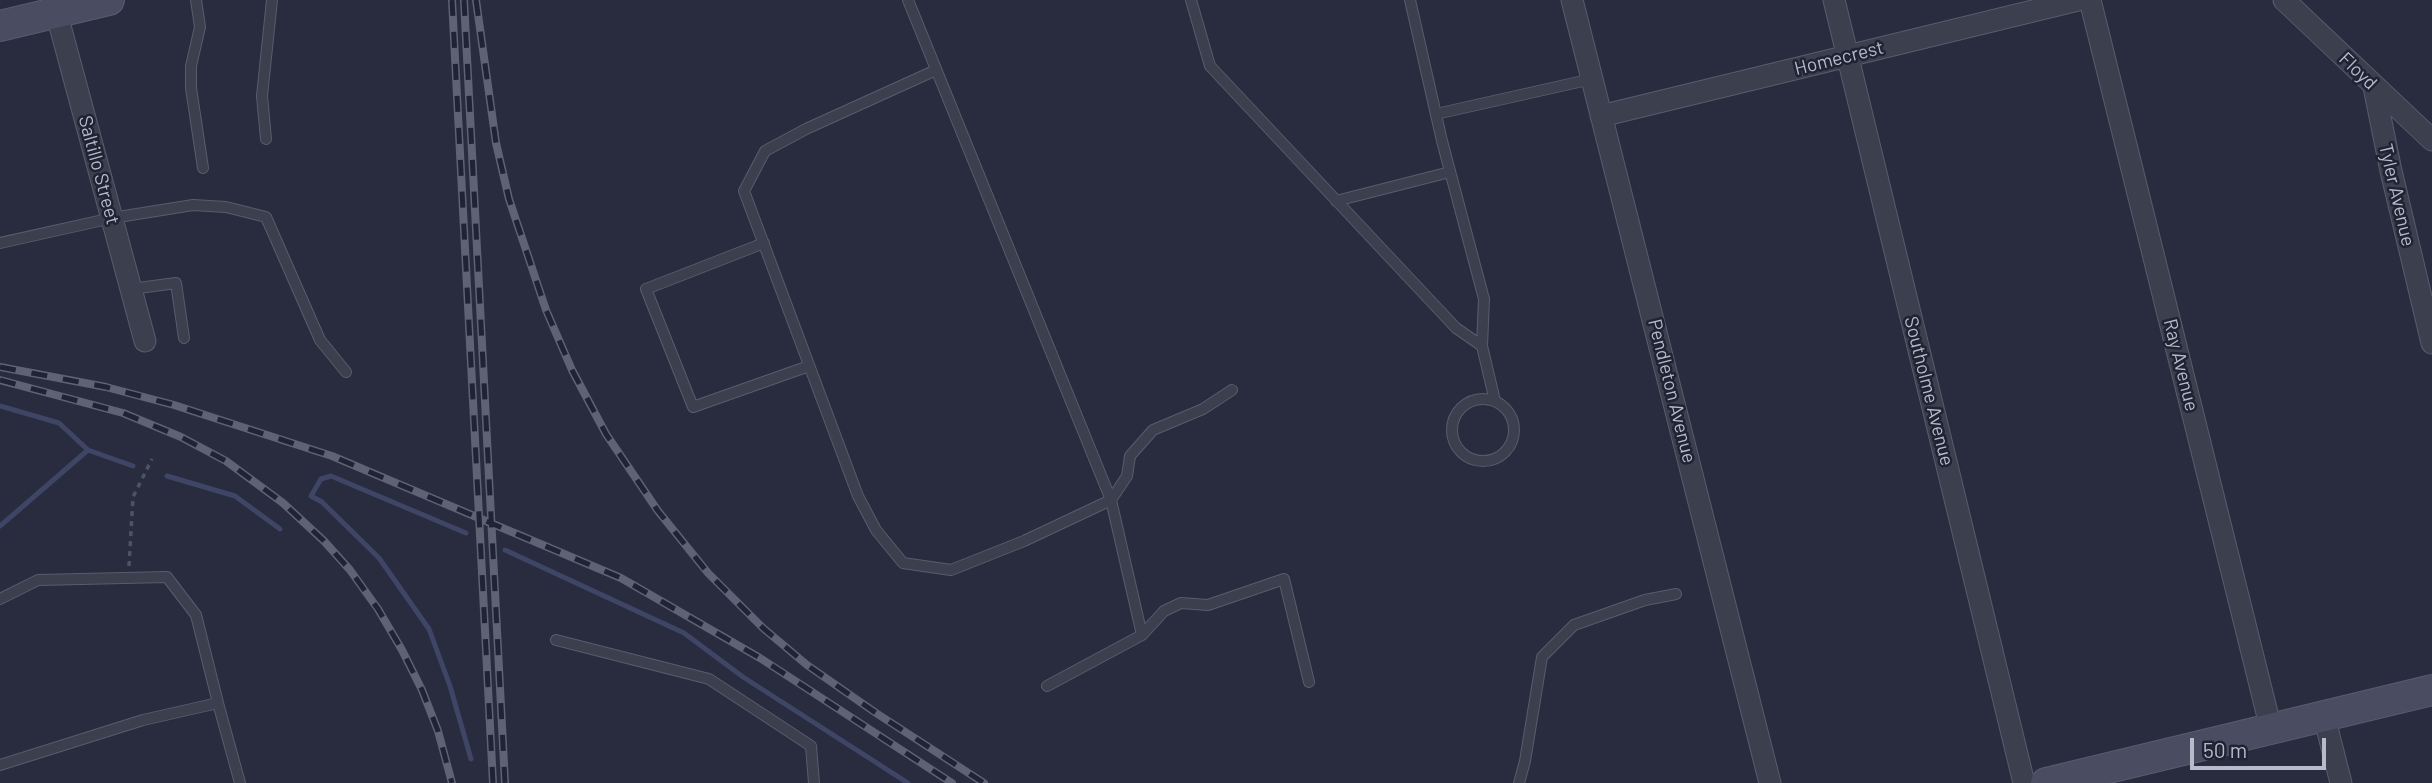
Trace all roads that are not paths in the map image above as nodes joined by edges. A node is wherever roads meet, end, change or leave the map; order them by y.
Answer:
1 (110, 0) edge
2 (196, 0) edge
3 (272, 0) edge
4 (908, 0) edge
5 (1191, 0) edge
6 (1410, 0) edge
7 (1572, 0) edge
8 (1834, 0) edge
9 (2078, 0) edge
10 (2090, 0) edge
11 (2284, 0) edge
12 (54, 6) edge
13 (0, 26) edge
14 (1847, 55) junction
15 (936, 70) junction
16 (1592, 79) junction
17 (2374, 87) junction
18 (1436, 114) junction
19 (1601, 116) junction
20 (266, 139) dead end
21 (2432, 140) edge
22 (203, 168) dead end
23 (1450, 172) junction
24 (1336, 201) junction
25 (112, 218) junction
26 (0, 243) edge
27 (764, 243) junction
28 (131, 289) junction
29 (184, 338) dead end
30 (145, 341) dead end
31 (2432, 343) edge
32 (1482, 346) junction
33 (809, 366) junction
34 (346, 372) dead end
35 (1232, 390) dead end
36 (1494, 401) junction
37 (1111, 500) junction
38 (1676, 594) dead end
39 (0, 599) edge
40 (1142, 635) junction
41 (556, 640) dead end
42 (1309, 682) dead end
43 (1047, 686) dead end
44 (2432, 690) edge
45 (218, 704) junction
46 (2324, 716) junction
47 (2271, 729) junction
48 (0, 765) edge
49 (2053, 782) edge
50 (240, 783) edge
51 (814, 783) edge
52 (1519, 783) edge
53 (1770, 783) edge
54 (2024, 783) edge
55 (2341, 783) edge

1 - 12 street
2 - 22 lane
3 - 20 lane
4 - 15 lane
5 - 24 lane
6 - 18 lane
7 - 16 street, Pendleton Avenue
8 - 14 street, Southolme Avenue
9 - 14 street, Homecrest
10 - 47 street, Ray Avenue
11 - 17 street, Floyd
12 - 13 street
12 - 25 street, Saltillo Street
14 - 19 street, Homecrest
14 - 54 street, Southolme Avenue
15 - 27 lane
15 - 37 lane
16 - 18 lane
16 - 19 street, Pendleton Avenue
17 - 21 street, Floyd
17 - 31 street, Tyler Avenue
18 - 23 lane
19 - 53 street, Pendleton Avenue
23 - 24 lane
23 - 32 lane
24 - 32 lane
25 - 26 lane
25 - 28 street, Saltillo Street
25 - 34 lane
27 - 33 lane
27 - 33 lane
28 - 29 lane
28 - 30 street, Saltillo Street
32 - 36 lane
33 - 37 lane
35 - 37 lane
36 - 36 lane
37 - 40 lane
38 - 52 lane
39 - 45 lane
40 - 42 lane
40 - 43 lane
41 - 51 lane
44 - 46 street
45 - 48 lane
45 - 50 lane
46 - 47 street
46 - 55 street
47 - 49 street

